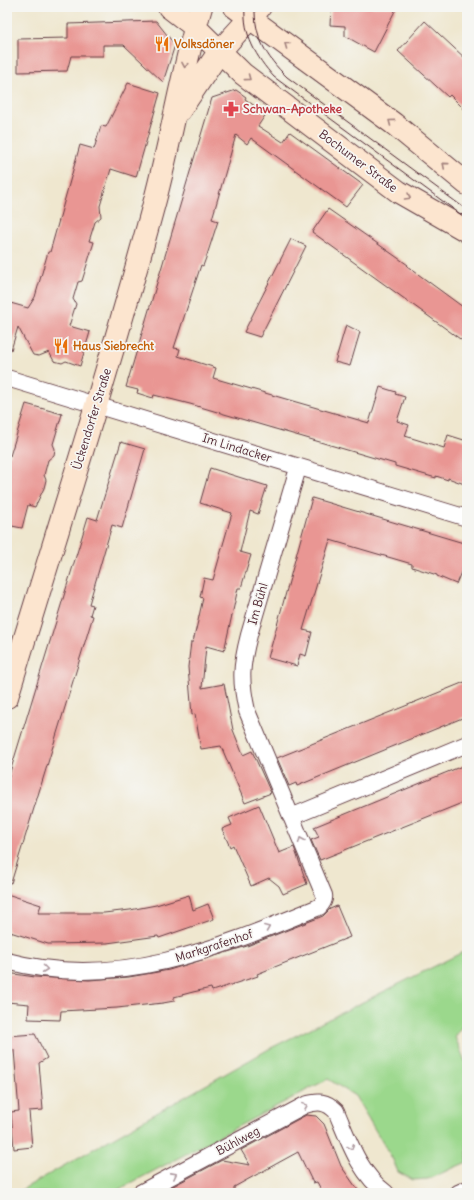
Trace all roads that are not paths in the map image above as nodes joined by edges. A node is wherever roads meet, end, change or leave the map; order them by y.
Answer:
1 (169, 7) edge
2 (248, 11) edge
3 (198, 17) edge
4 (219, 52) junction
5 (176, 115) junction
6 (467, 184) edge
7 (467, 231) edge
8 (7, 378) edge
9 (97, 405) junction
10 (298, 468) junction
11 (467, 518) edge
12 (7, 697) edge
13 (259, 741) joint
14 (467, 744) edge
15 (292, 817) junction
16 (7, 962) edge
17 (467, 1189) edge
18 (140, 1193) edge
19 (386, 1193) edge
20 (458, 1193) edge

1 - 3 main road, Bochumer Straße
2 - 4 main road, Ückendorfer Straße
6 -> 2 main road
3 - 4 main road, Bochumer Straße
3 -> 5 main road, Ückendorfer Straße
4 - 5 main road, Ückendorfer Straße
4 -> 7 main road, Bochumer Straße
5 - 9 main road, Ückendorfer Straße
8 - 9 street, Im Lindacker
9 - 10 street, Im Lindacker
9 - 12 main road, Ückendorfer Straße
10 - 11 street, Im Lindacker
10 - 13 street, Im Bühl
13 - 15 street, Markgrafenhof
14 - 15 street
16 -> 15 street, Markgrafenhof
17 - 20 street
18 -> 19 street, Bühlweg

